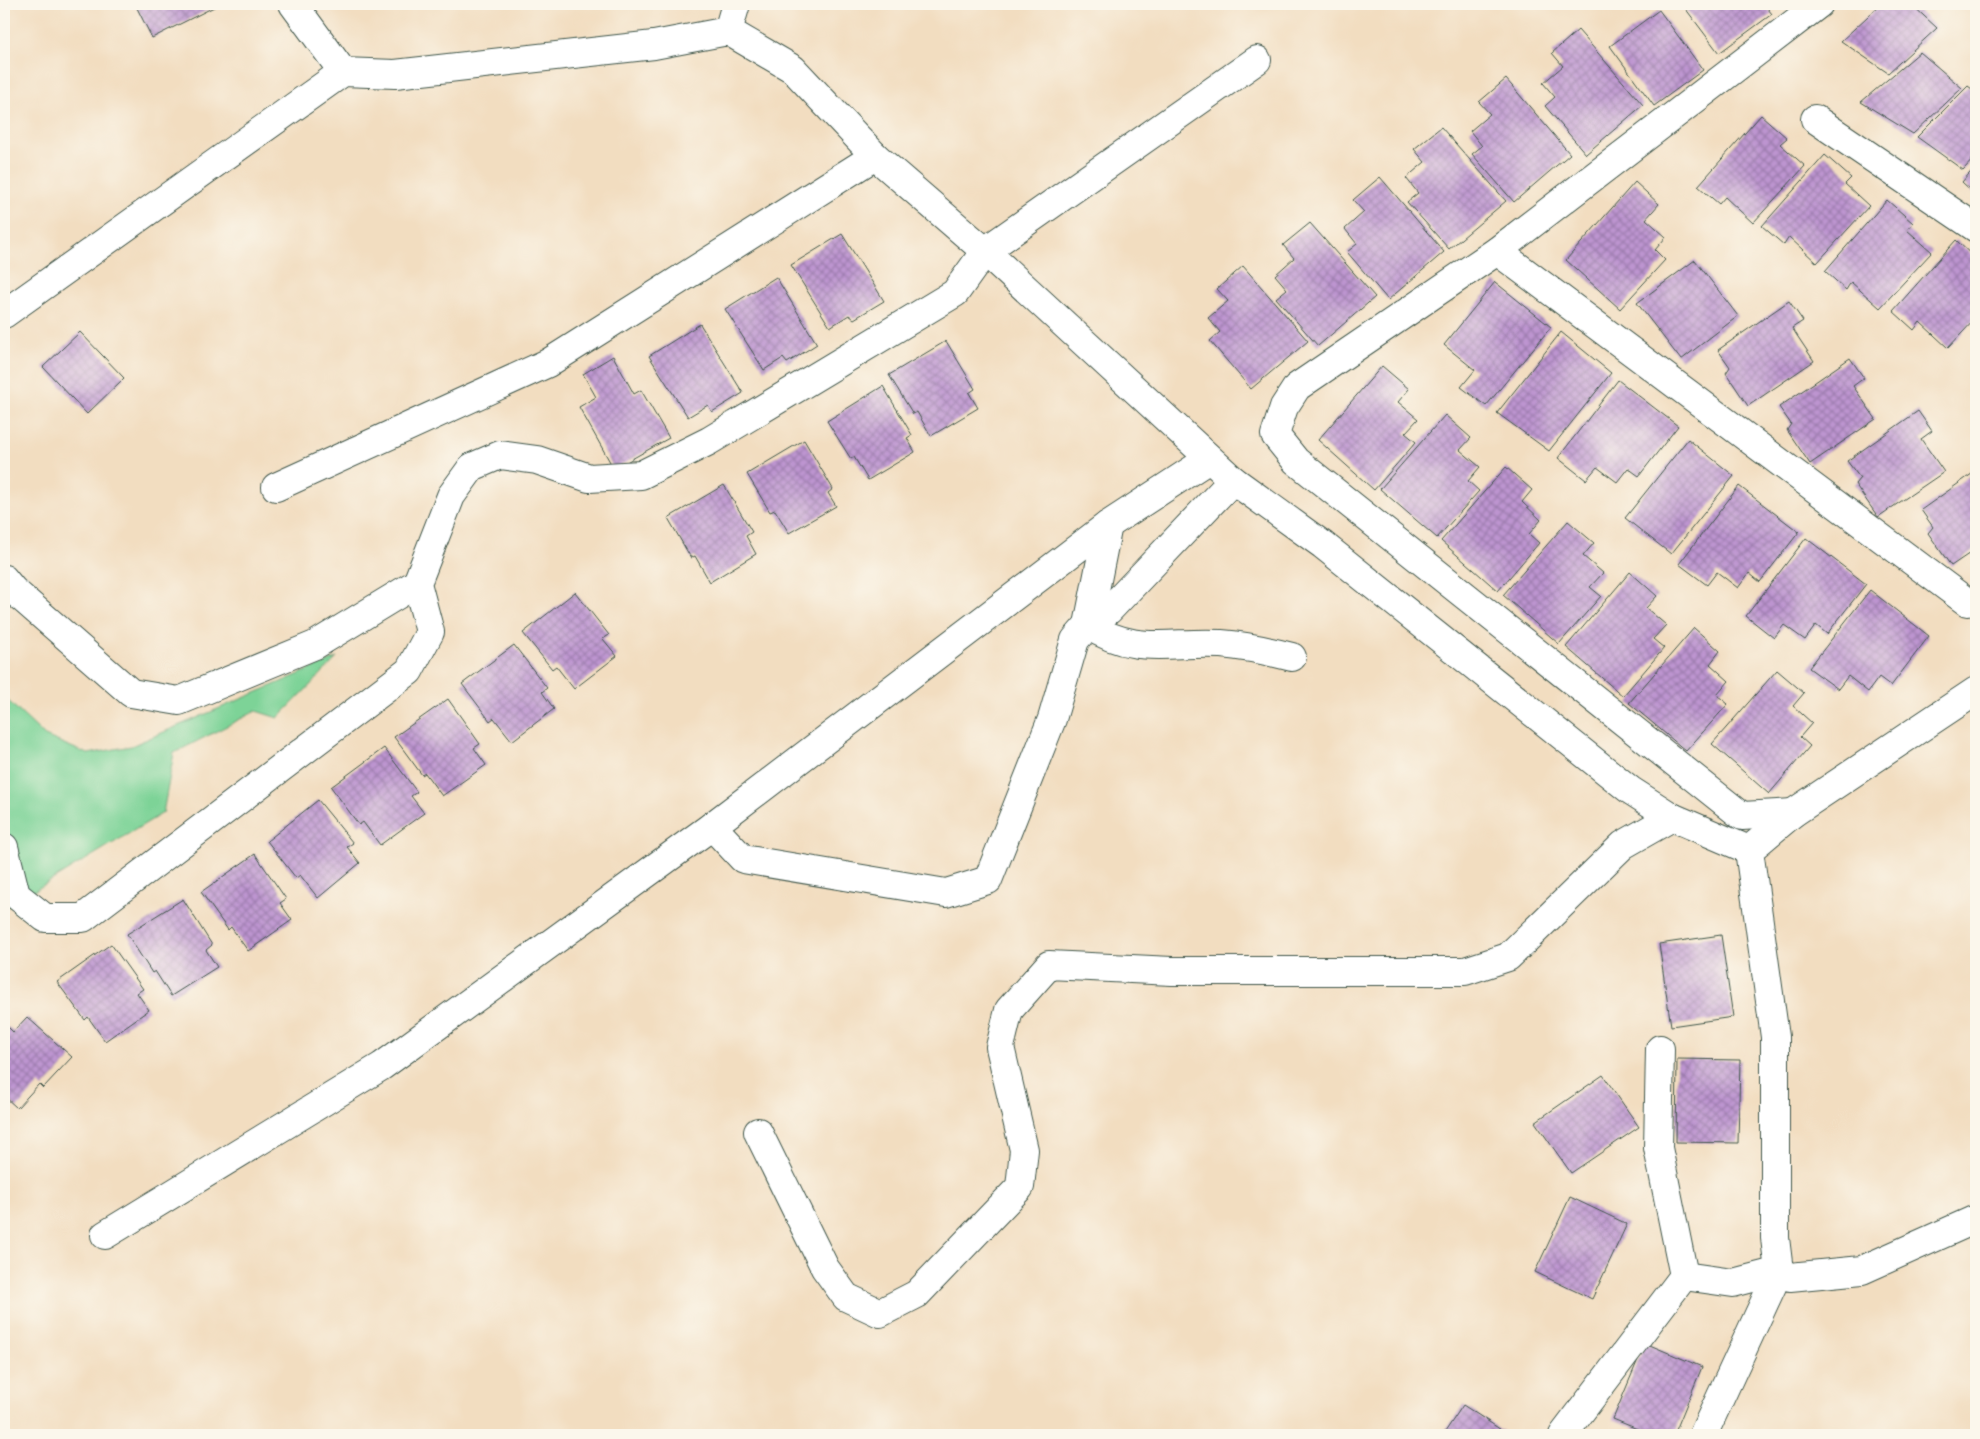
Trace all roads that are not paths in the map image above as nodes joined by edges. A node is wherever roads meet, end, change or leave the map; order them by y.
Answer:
1 (293, 4) edge
2 (736, 4) edge
3 (1819, 4) edge
4 (728, 31) junction
5 (1257, 60) dead end
6 (343, 72) junction
7 (1815, 119) dead end
8 (875, 156) junction
9 (1976, 228) edge
10 (985, 251) junction
11 (1497, 251) junction
12 (4, 314) edge
13 (1209, 459) junction
14 (1233, 480) junction
15 (276, 487) dead end
16 (1108, 524) junction
17 (4, 579) edge
18 (417, 583) junction
19 (1967, 602) dead end
20 (1088, 625) junction
21 (1292, 657) dead end
22 (1976, 691) edge
23 (1793, 813) junction
24 (1672, 817) junction
25 (712, 826) junction
26 (4, 847) edge
27 (1748, 850) junction
28 (1660, 1049) dead end
29 (758, 1132) dead end
30 (1976, 1219) edge
31 (105, 1235) dead end
32 (1779, 1271) junction
33 (1684, 1276) junction
34 (1563, 1435) edge
35 (1703, 1435) edge

1 - 6 street
2 - 4 street
3 - 11 street
4 - 6 street
4 - 8 street
5 - 10 street
6 - 12 street
7 - 9 street
8 - 10 street
8 - 15 street
10 - 13 street
10 - 18 street
11 - 19 street
11 - 23 street
13 - 14 street
13 - 16 street
14 - 20 street
14 - 24 street
16 - 20 street
16 - 25 street
17 - 18 street
18 - 26 street
20 - 21 street
20 - 25 street
22 - 23 street
23 - 27 street
24 - 27 street
24 - 29 street
25 - 31 street
27 - 32 street
28 - 33 street
30 - 32 street
32 - 33 street
32 - 35 street
33 - 34 street

